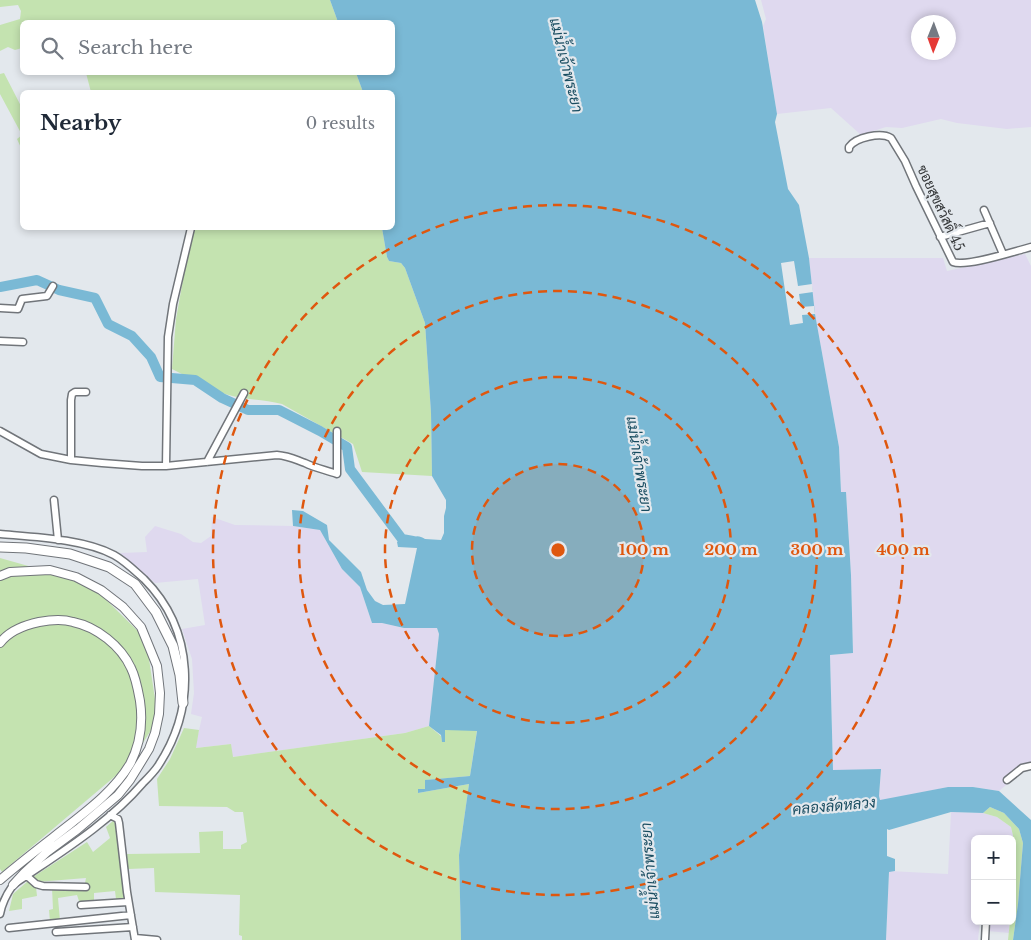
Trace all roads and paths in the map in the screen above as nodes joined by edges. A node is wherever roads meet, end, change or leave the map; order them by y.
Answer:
1 (849, 150) dead end
2 (984, 210) dead end
3 (990, 222) junction
4 (191, 230) edge
5 (940, 236) junction
6 (1031, 246) edge
7 (1003, 254) junction
8 (53, 286) dead end
9 (0, 308) edge
10 (0, 341) edge
11 (23, 342) dead end
12 (86, 392) dead end
13 (243, 395) dead end
14 (0, 431) edge
15 (337, 431) dead end
16 (71, 460) junction
17 (207, 462) junction
18 (166, 466) junction
19 (54, 500) dead end
20 (0, 534) edge
21 (58, 540) junction
22 (0, 546) edge
23 (0, 576) edge
24 (0, 643) edge
25 (183, 703) junction
26 (1031, 766) edge
27 (1007, 780) dead end
28 (110, 815) junction
29 (27, 876) junction
30 (0, 880) edge
31 (13, 886) junction
32 (86, 888) dead end
33 (128, 902) junction
34 (81, 905) dead end
35 (0, 914) edge
36 (131, 915) junction
37 (986, 925) edge
38 (133, 927) junction
39 (9, 928) dead end
40 (56, 932) dead end
41 (135, 939) edge
42 (157, 940) edge
43 (985, 940) edge

1 - 5 street, ซอยสุขสวัสดิ์ 45
2 - 3 street
3 - 5 street
3 - 7 street
4 - 18 street
5 - 7 street, ซอยสุขสวัสดิ์ 45
6 - 7 street, ซอยสุขสวัสดิ์ 45
8 - 9 street
10 - 11 street
12 - 16 street
13 - 17 street
14 - 16 street
15 - 17 street
16 - 18 street
17 - 18 street
19 - 21 street
20 - 21 street
21 - 25 street
22 - 25 highway
23 - 31 main road
24 - 30 main road
25 - 28 street
26 - 27 street
28 - 29 street
28 - 33 street
29 - 31 street
29 - 32 street
31 - 35 street
33 - 34 street
33 - 36 street
36 - 38 street
36 - 39 street
37 - 43 street
38 - 40 street
38 - 41 street
41 - 42 street

